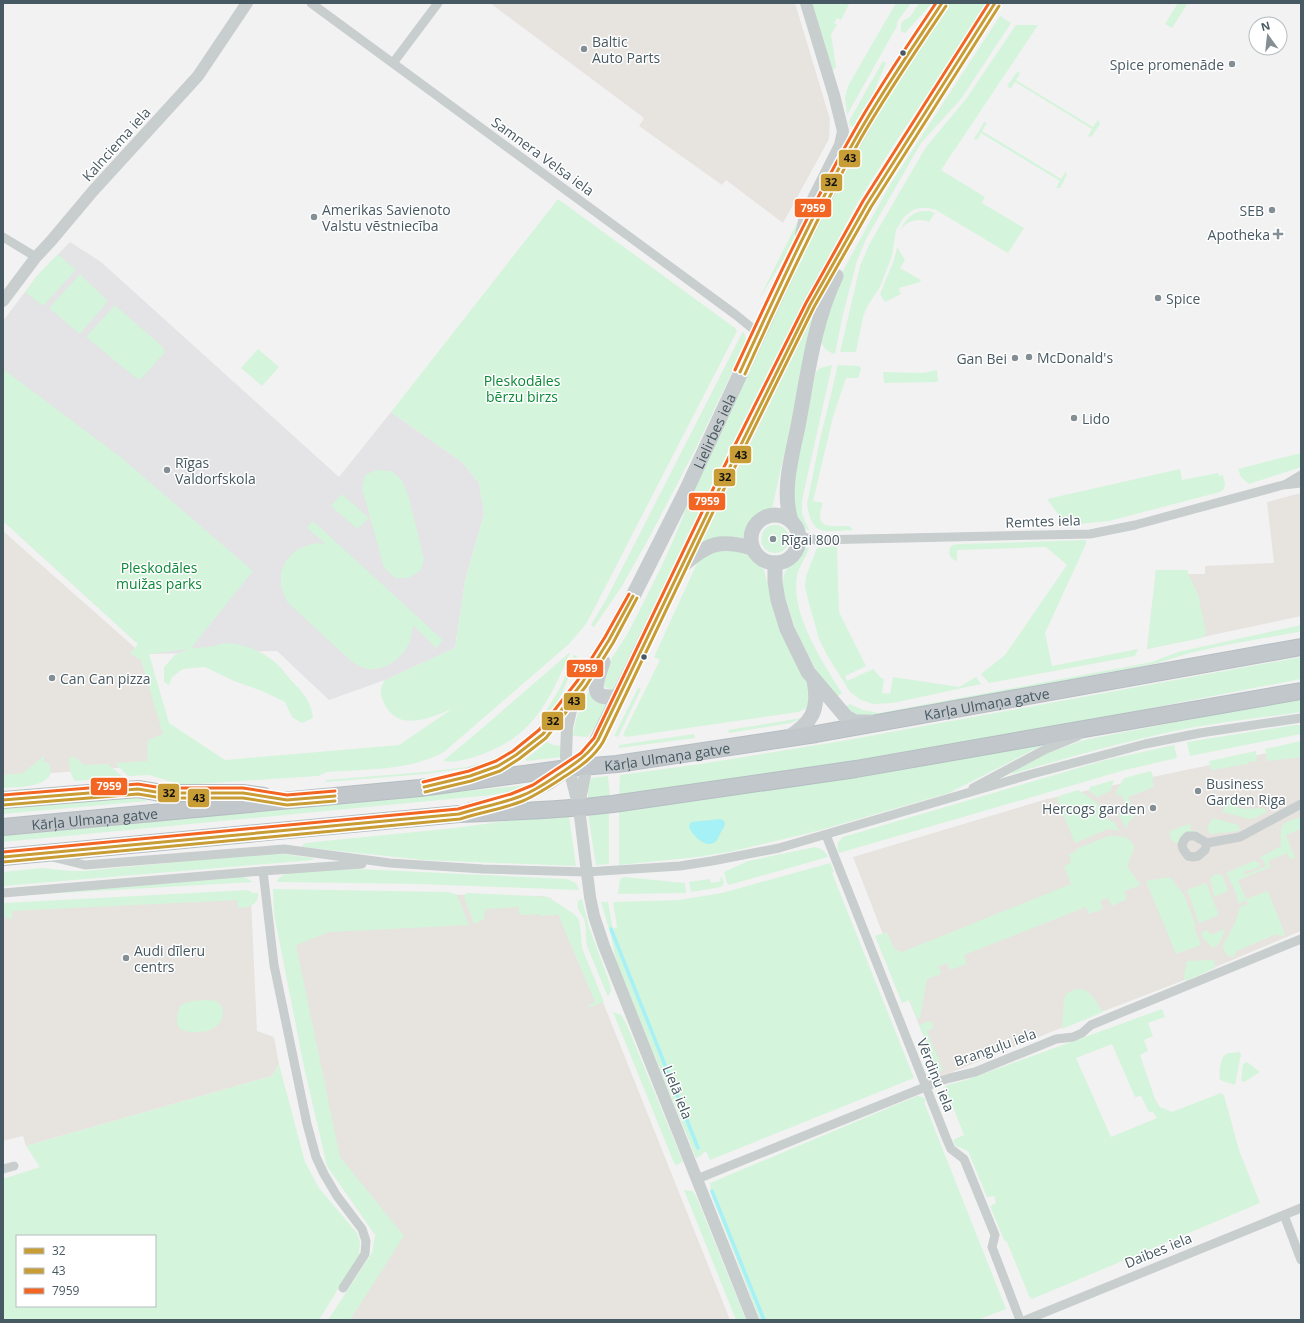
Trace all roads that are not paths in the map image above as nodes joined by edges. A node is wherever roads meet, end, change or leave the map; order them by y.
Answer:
1 (247, 3) edge
2 (311, 3) edge
3 (438, 3) edge
4 (806, 3) edge
5 (942, 3) edge
6 (995, 3) edge
7 (393, 63) junction
8 (866, 204) junction
9 (3, 237) edge
10 (797, 251) junction
11 (36, 257) junction
12 (3, 301) edge
13 (758, 333) junction
14 (1301, 475) edge
15 (1301, 483) edge
16 (1283, 485) junction
17 (791, 521) junction
18 (799, 536) junction
19 (752, 548) junction
20 (775, 563) junction
21 (680, 568) junction
22 (609, 640) junction
23 (1301, 648) edge
24 (814, 680) junction
25 (582, 684) junction
26 (1301, 691) edge
27 (618, 696) junction
28 (1301, 718) edge
29 (880, 722) junction
30 (1099, 727) junction
31 (786, 739) junction
32 (592, 749) junction
33 (586, 767) junction
34 (568, 768) junction
35 (420, 788) junction
36 (956, 798) junction
37 (3, 800) edge
38 (287, 800) junction
39 (1301, 804) edge
40 (579, 808) junction
41 (459, 814) junction
42 (3, 827) edge
43 (826, 835) junction
44 (1207, 842) dead end
45 (39, 854) junction
46 (3, 857) edge
47 (390, 863) junction
48 (263, 871) junction
49 (586, 872) junction
50 (3, 893) edge
51 (1301, 939) edge
52 (926, 1087) junction
53 (14, 1166) dead end
54 (3, 1169) edge
55 (697, 1179) junction
56 (1301, 1208) edge
57 (1284, 1215) junction
58 (1301, 1260) edge
59 (343, 1288) dead end
60 (753, 1320) edge
61 (1020, 1320) edge
62 (1026, 1320) edge

1 - 11 street, Kalnciema iela
2 - 7 street, Samnera Velsa iela
3 - 7 street
4 - 10 street
5 - 10 main road, Lielirbes iela
6 - 8 main road, Lielirbes iela
7 - 13 street, Samnera Velsa iela
8 - 17 main road
8 - 21 main road, Lielirbes iela
9 - 11 street
10 - 13 main road, Lielirbes iela
11 - 12 street, Kalnciema iela
13 - 22 main road, Lielirbes iela
14 - 16 street, Remtes iela
15 - 16 street, Remtes iela
16 - 18 street, Remtes iela
17 - 18 main road
17 - 19 main road
18 - 20 main road
19 - 20 main road
19 - 21 main road
20 - 24 main road
21 - 27 main road, Lielirbes iela
22 - 25 main road, Lielirbes iela
22 - 27 main road
23 - 29 highway, Kārļa Ulmaņa gatve
24 - 29 main road
24 - 31 main road
25 - 34 street
25 - 35 main road, Lielirbes iela
26 - 30 highway
27 - 32 main road, Lielirbes iela
28 - 36 street
29 - 31 highway, Kārļa Ulmaņa gatve
30 - 36 street
30 - 40 highway
31 - 33 highway, Kārļa Ulmaņa gatve
32 - 33 street
32 - 34 main road, Lielirbes iela
33 - 34 highway, Kārļa Ulmaņa gatve
33 - 40 street
34 - 35 highway, Kārļa Ulmaņa gatve
34 - 40 street
34 - 41 main road, Lielirbes iela
35 - 38 highway, Kārļa Ulmaņa gatve
36 - 43 street
37 - 38 highway
38 - 42 highway, Kārļa Ulmaņa gatve
39 - 44 street
40 - 41 highway
40 - 49 street, Lielā iela
41 - 45 highway
43 - 49 street
43 - 52 street, Vērdiņu iela
45 - 46 highway
45 - 47 street
47 - 48 street
47 - 49 street
48 - 50 street
48 - 59 street
49 - 55 street, Lielā iela
51 - 52 street, Branguļu iela
52 - 55 street, Branguļu iela
52 - 61 street, Vērdiņu iela
53 - 54 street
55 - 60 street, Lielā iela
56 - 57 street, Daibes iela
57 - 58 street
57 - 62 street, Daibes iela

